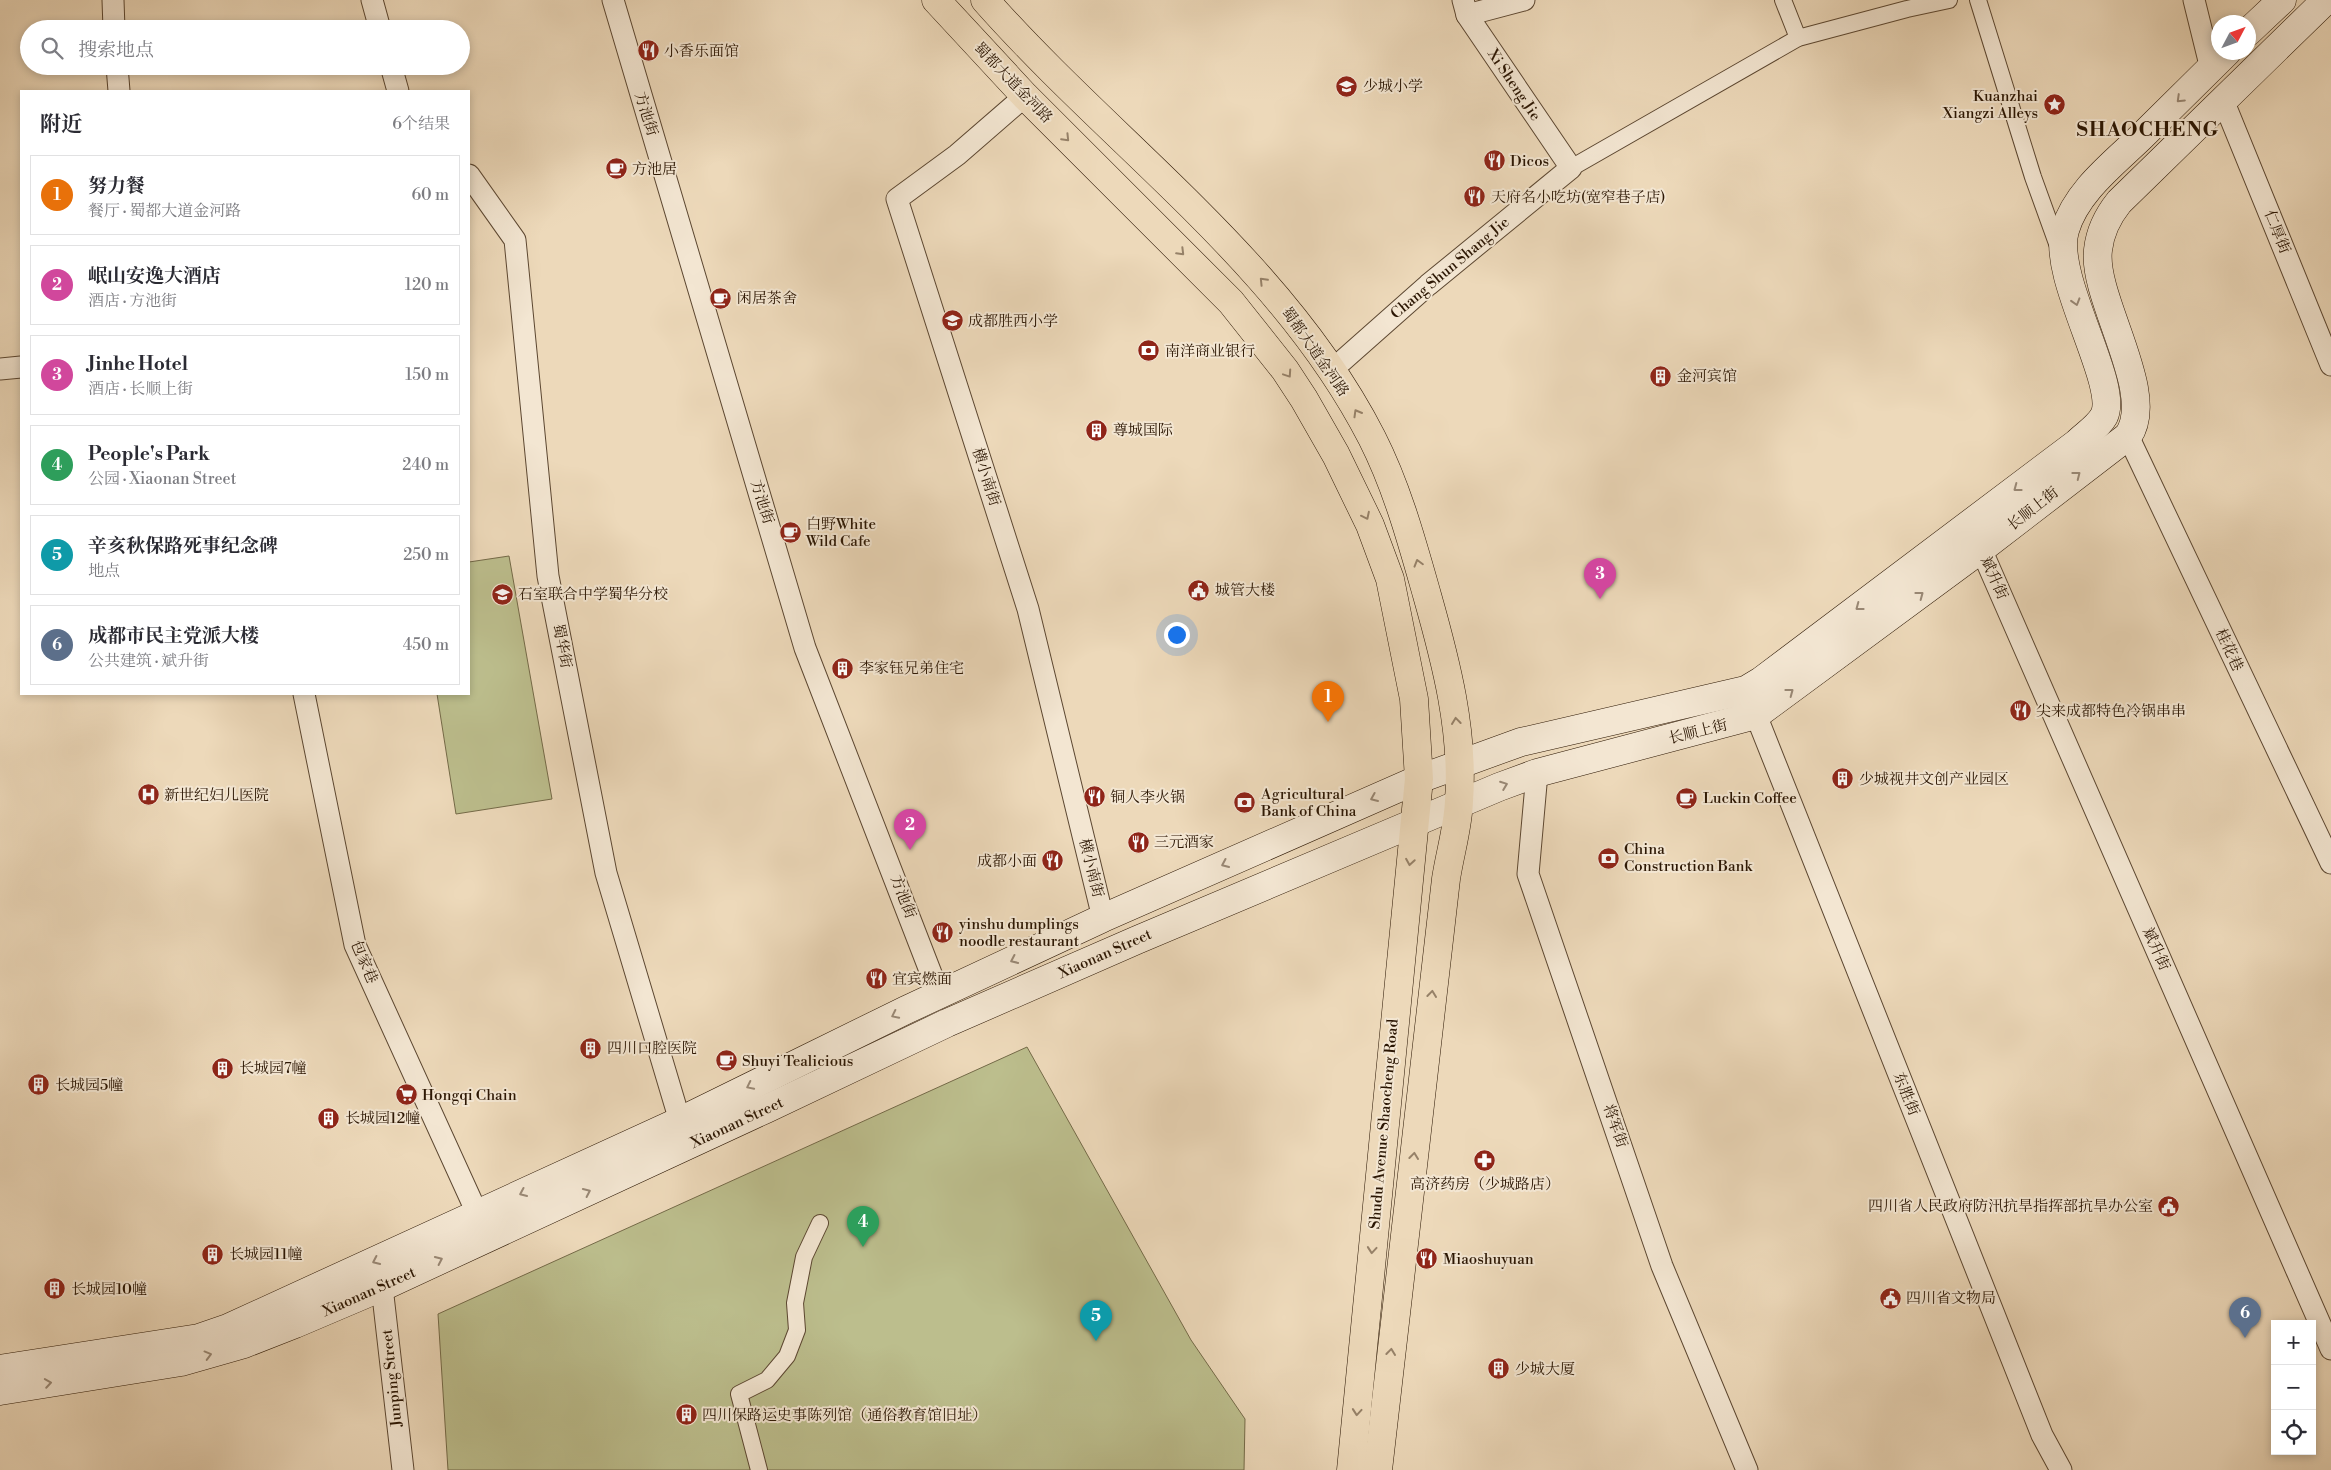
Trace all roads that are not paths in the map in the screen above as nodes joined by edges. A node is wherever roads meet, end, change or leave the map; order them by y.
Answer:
1 (112, 0) edge
2 (372, 0) edge
3 (613, 0) edge
4 (936, 0) edge
5 (985, 0) edge
6 (1524, 0) edge
7 (1783, 0) edge
8 (1949, 0) edge
9 (1978, 0) edge
10 (2194, 0) edge
11 (2282, 0) edge
12 (2326, 0) edge
13 (1465, 8) edge
14 (113, 20) edge
15 (378, 20) edge
16 (2256, 24) edge
17 (1798, 38) junction
18 (2211, 41) edge
19 (2219, 60) edge
20 (117, 75) edge
21 (394, 75) edge
22 (118, 90) edge
23 (398, 90) edge
24 (1025, 96) junction
25 (2223, 100) junction
26 (1571, 168) junction
27 (470, 176) edge
28 (2064, 262) junction
29 (2331, 365) edge
30 (20, 367) edge
31 (0, 369) edge
32 (1332, 370) junction
33 (2128, 436) junction
34 (1981, 549) junction
35 (304, 695) edge
36 (1756, 715) junction
37 (1460, 762) junction
38 (1537, 773) junction
39 (1419, 779) junction
40 (1459, 804) junction
41 (1416, 822) junction
42 (2331, 863) edge
43 (1103, 918) junction
44 (940, 994) junction
45 (680, 1121) junction
46 (477, 1213) junction
47 (820, 1223) dead end
48 (382, 1287) junction
49 (2331, 1349) edge
50 (0, 1369) edge
51 (0, 1391) edge
52 (402, 1470) edge
53 (759, 1470) edge
54 (1351, 1470) edge
55 (1378, 1470) edge
56 (1748, 1470) edge
57 (2061, 1470) edge

1 - 14 street
2 - 15 street
3 - 44 street, 方池街
4 - 24 main road, 蜀都大道金河路
32 -> 5 main road, 蜀都大道金河路
6 - 13 street
7 - 17 street
8 - 17 street
9 - 28 street
10 - 18 street
11 - 16 main road
12 - 25 main road
13 - 26 street, Xi Sheng Jie
17 - 26 street
19 -> 28 main road, 长顺上街
20 - 22 street
21 - 23 street
24 -> 39 main road, 蜀都大道金河路
24 - 43 street, 横小南街
25 - 29 street, 仁厚街
25 - 33 main road
26 - 32 street, Chang Shun Shang Jie
27 - 45 street, 蜀华街
28 -> 37 main road, 长顺上街
30 - 31 street
37 -> 32 main road, 蜀都大道金河路
34 -> 33 main road, 长顺上街
33 - 42 street, 桂花巷
36 -> 34 main road, 长顺上街
34 - 49 street, 斌升街
35 - 46 street, 包家巷
36 - 38 main road, 长顺上街
36 - 57 street, 东胜街
37 - 39 main road, 长顺上街
37 - 40 main road, 蜀都大道金河路
40 -> 38 main road, 长顺上街
38 - 56 street, 将军街
39 - 41 main road, Shudu Avenue Shaocheng Road
39 -> 43 main road, Xiaonan Street
40 - 41 main road, Xiaonan Street
55 -> 40 main road, Shudu Avenue Shaocheng Road
48 -> 41 main road, Xiaonan Street
41 -> 54 main road, Shudu Avenue Shaocheng Road
43 -> 44 main road, Xiaonan Street
44 -> 45 main road, Xiaonan Street
45 -> 46 main road, Xiaonan Street
46 -> 50 main road, Xiaonan Street
47 - 53 street
51 -> 48 main road, Xiaonan Street
48 - 52 street, Junping Street

